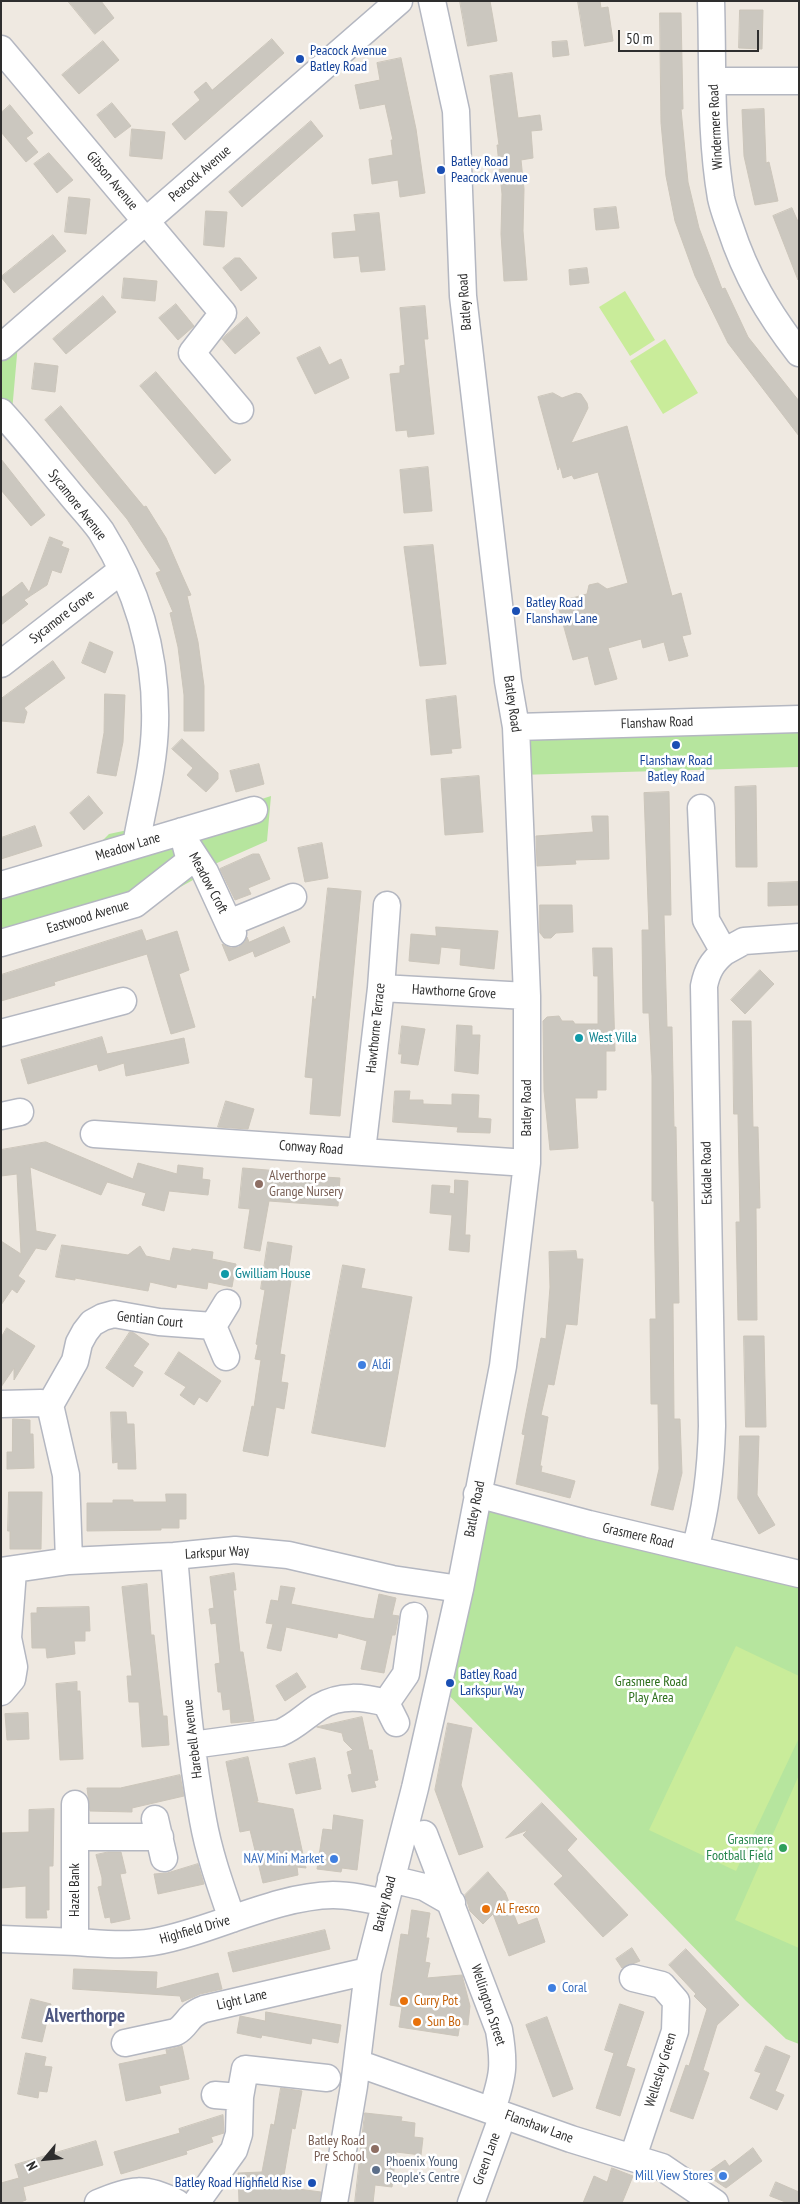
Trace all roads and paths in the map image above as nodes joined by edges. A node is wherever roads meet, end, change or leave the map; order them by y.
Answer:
1 (399, 1) edge
2 (432, 1) edge
3 (711, 1) edge
4 (1, 49) edge
5 (714, 81) junction
6 (799, 81) edge
7 (145, 222) junction
8 (1, 347) edge
9 (799, 353) edge
10 (240, 410) dead end
11 (1, 412) edge
12 (122, 570) junction
13 (1, 664) edge
14 (799, 719) edge
15 (516, 727) junction
16 (701, 808) dead end
17 (254, 810) dead end
18 (184, 837) junction
19 (136, 845) junction
20 (1, 886) edge
21 (293, 896) dead end
22 (387, 905) dead end
23 (799, 938) edge
24 (1, 943) edge
25 (724, 952) junction
26 (381, 988) junction
27 (527, 996) junction
28 (125, 1001) dead end
29 (1, 1033) edge
30 (94, 1134) dead end
31 (362, 1151) junction
32 (527, 1163) junction
33 (227, 1303) dead end
34 (213, 1326) junction
35 (226, 1357) dead end
36 (1, 1404) edge
37 (50, 1405) junction
38 (477, 1494) junction
39 (696, 1549) junction
40 (174, 1556) junction
41 (69, 1561) junction
42 (7, 1571) edge
43 (799, 1574) edge
44 (460, 1590) junction
45 (414, 1616) dead end
46 (1, 1692) edge
47 (192, 1745) junction
48 (75, 1804) dead end
49 (424, 1834) dead end
50 (75, 1837) junction
51 (160, 1838) dead end
52 (388, 1891) junction
53 (452, 1903) junction
54 (232, 1919) junction
55 (1, 1938) edge
56 (75, 1942) junction
57 (368, 1971) junction
58 (633, 1978) dead end
59 (125, 2043) dead end
60 (357, 2064) junction
61 (327, 2078) dead end
62 (498, 2112) junction
63 (633, 2157) junction
64 (98, 2203) edge
65 (177, 2203) edge
66 (196, 2203) edge
67 (334, 2203) edge
68 (471, 2203) edge
69 (715, 2203) edge

1 - 7 street, Peacock Avenue
2 - 15 street, Batley Road
3 - 5 street, Windermere Road
4 - 7 street, Gibson Avenue
5 - 6 street
5 - 9 street, Windermere Road
7 - 8 street, Peacock Avenue
7 - 10 street, Gibson Avenue
11 - 12 street, Sycamore Avenue
12 - 13 street, Sycamore Grove
12 - 19 street, Sycamore Avenue
14 - 15 street, Flanshaw Road
15 - 27 street, Batley Road
16 - 25 street
17 - 18 street, Meadow Lane
18 - 19 street, Meadow Lane
18 - 21 street, Meadow Croft
18 - 24 street, Eastwood Avenue
19 - 20 street, Meadow Lane
22 - 26 street, Hawthorne Terrace
23 - 25 street, Eskdale Road
25 - 39 street, Eskdale Road
26 - 27 street, Hawthorne Grove
26 - 31 street, Hawthorne Terrace
27 - 32 street, Batley Road
28 - 29 street
30 - 31 street, Conway Road
31 - 32 street, Conway Road
32 - 38 street, Batley Road
33 - 34 street
34 - 35 street
34 - 37 street, Gentian Court
36 - 37 street
37 - 41 street
38 - 39 street, Grasmere Road
38 - 44 street, Batley Road
39 - 43 street, Grasmere Road
40 - 41 street, Larkspur Way
40 - 44 street, Larkspur Way
40 - 47 street, Harebell Avenue
41 - 42 street, Larkspur Way
42 - 46 street
44 - 52 street, Batley Road
45 - 47 street
47 - 54 street, Harebell Avenue
48 - 50 street, Hazel Bank
49 - 53 street, Wellington Street
50 - 51 street
50 - 56 street, Hazel Bank
52 - 53 street
52 - 54 street, Highfield Drive
52 - 57 street, Batley Road
53 - 62 street, Wellington Street
54 - 56 street, Highfield Drive
55 - 56 street, Highfield Drive
57 - 59 street, Light Lane
57 - 60 street, Batley Road
58 - 63 street, Wellesley Green
60 - 62 street, Flanshaw Lane
60 - 67 street, Batley Road
61 - 66 street
62 - 63 street, Flanshaw Lane
62 - 68 street, Green Lane
63 - 69 street, Flanshaw Lane
64 - 65 street

